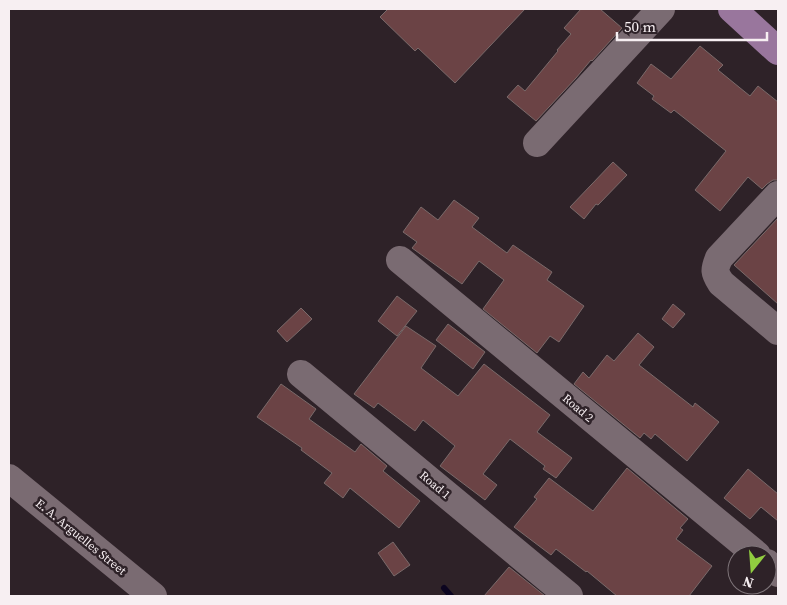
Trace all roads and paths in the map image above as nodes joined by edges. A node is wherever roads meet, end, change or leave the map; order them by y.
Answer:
1 (661, 9) edge
2 (732, 9) edge
3 (778, 51) edge
4 (537, 143) dead end
5 (778, 195) edge
6 (400, 260) dead end
7 (778, 331) edge
8 (301, 374) dead end
9 (9, 478) edge
10 (745, 545) edge
11 (152, 596) edge
12 (569, 596) edge

1 - 4 street
2 - 3 main road
5 - 7 street
6 - 10 street, Road 2
8 - 12 street, Road 1
9 - 11 street, E. A. Arguelles Street

